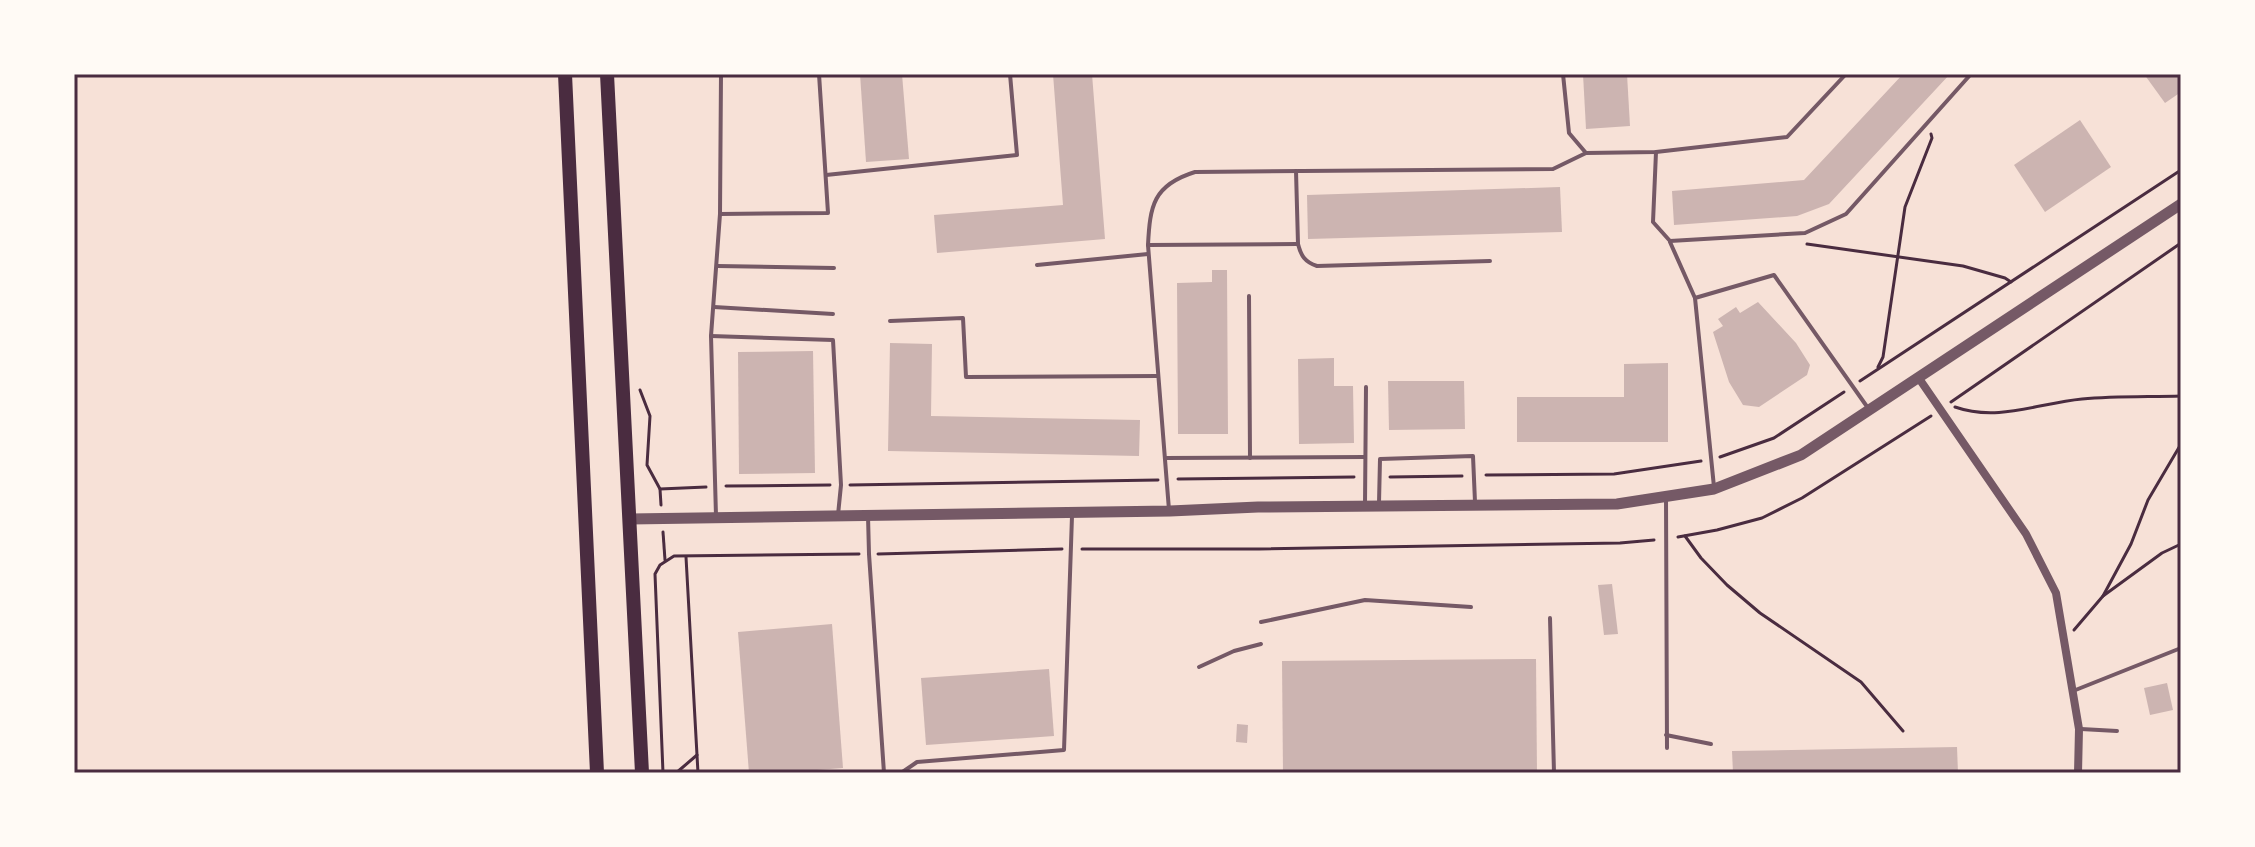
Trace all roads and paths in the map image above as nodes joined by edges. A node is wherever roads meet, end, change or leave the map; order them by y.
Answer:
1 (565, 74) edge
2 (607, 74) edge
3 (721, 74) edge
4 (819, 74) edge
5 (1010, 74) edge
6 (1563, 74) edge
7 (1846, 74) edge
8 (1971, 74) edge
9 (1930, 120) junction
10 (1656, 152) junction
11 (1586, 153) junction
12 (2181, 170) edge
13 (1296, 171) junction
14 (826, 175) junction
15 (2181, 204) edge
16 (720, 214) junction
17 (1786, 234) junction
18 (1670, 241) junction
19 (1298, 244) junction
20 (1148, 245) junction
21 (1148, 254) junction
22 (1896, 257) junction
23 (1490, 261) dead end
24 (1037, 265) dead end
25 (717, 266) junction
26 (834, 268) dead end
27 (2011, 282) junction
28 (1249, 296) dead end
29 (1695, 298) junction
30 (714, 307) junction
31 (833, 314) dead end
32 (890, 321) dead end
33 (711, 336) junction
34 (1877, 370) junction
35 (1158, 376) junction
36 (1918, 377) junction
37 (1853, 386) junction
38 (1366, 387) dead end
39 (2181, 396) edge
40 (1948, 404) dead end
41 (1869, 410) junction
42 (2181, 444) edge
43 (1365, 457) junction
44 (1165, 458) junction
45 (1250, 458) junction
46 (1712, 459) junction
47 (1475, 476) junction
48 (1366, 477) junction
49 (1380, 477) junction
50 (1167, 480) junction
51 (841, 485) junction
52 (714, 486) junction
53 (660, 489) dead end
54 (1714, 489) junction
55 (1666, 496) junction
56 (1475, 505) junction
57 (1365, 506) junction
58 (1379, 506) junction
59 (1170, 511) junction
60 (1072, 512) junction
61 (838, 515) junction
62 (868, 515) junction
63 (716, 518) junction
64 (630, 519) junction
65 (1685, 536) dead end
66 (2181, 544) edge
67 (686, 556) dead end
68 (665, 560) dead end
69 (2103, 596) junction
70 (1471, 607) dead end
71 (1550, 618) dead end
72 (1261, 622) dead end
73 (2063, 642) junction
74 (1261, 644) dead end
75 (2181, 648) edge
76 (1199, 667) dead end
77 (2071, 692) junction
78 (2079, 729) junction
79 (1903, 731) dead end
80 (2117, 731) dead end
81 (1666, 735) junction
82 (1711, 744) dead end
83 (1667, 748) dead end
84 (698, 755) junction
85 (597, 773) edge
86 (642, 773) edge
87 (663, 773) edge
88 (676, 773) edge
89 (698, 773) edge
90 (884, 773) edge
91 (901, 773) edge
92 (1554, 773) edge
93 (2078, 773) edge

1 - 85 main road
2 - 64 main road
3 - 16 lane
4 - 14 lane
5 - 14 lane
6 - 11 lane
7 - 10 lane
8 - 9 lane
9 - 17 lane
9 - 22 path
10 - 11 lane
10 - 18 lane
11 - 13 lane
12 - 27 path
13 - 19 lane
13 - 20 lane
14 - 16 lane
15 - 36 street
16 - 25 lane
17 - 18 lane
17 - 22 path
18 - 29 lane
19 - 20 lane
19 - 23 lane
20 - 21 lane
21 - 24 lane
21 - 35 lane
22 - 27 path
22 - 34 path
25 - 26 lane
25 - 30 lane
27 - 34 path
28 - 45 lane
29 - 37 lane
29 - 46 lane
30 - 31 lane
30 - 33 lane
32 - 35 lane
33 - 51 lane
33 - 52 lane
34 - 37 path
35 - 44 lane
36 - 41 street
36 - 73 street
37 - 41 lane
37 - 46 path
38 - 43 lane
39 - 40 path
41 - 54 street
42 - 69 path
43 - 45 lane
43 - 48 lane
44 - 45 lane
44 - 50 lane
46 - 47 path
46 - 54 lane
47 - 49 path
47 - 49 lane
47 - 56 lane
48 - 50 path
48 - 57 lane
49 - 58 lane
50 - 51 path
50 - 59 lane
51 - 52 path
51 - 61 lane
52 - 53 path
52 - 63 lane
54 - 55 street
55 - 56 street
55 - 81 lane
56 - 58 street
57 - 58 street
57 - 59 street
59 - 60 street
60 - 62 street
60 - 91 lane
61 - 62 street
61 - 63 street
62 - 90 lane
63 - 64 street
64 - 86 main road
65 - 79 path
66 - 69 path
67 - 84 path
68 - 87 path
69 - 73 path
70 - 72 lane
71 - 92 lane
73 - 77 street
74 - 76 lane
75 - 77 lane
77 - 78 street
78 - 80 lane
78 - 93 street
81 - 82 lane
81 - 83 lane
84 - 88 path
84 - 89 path

